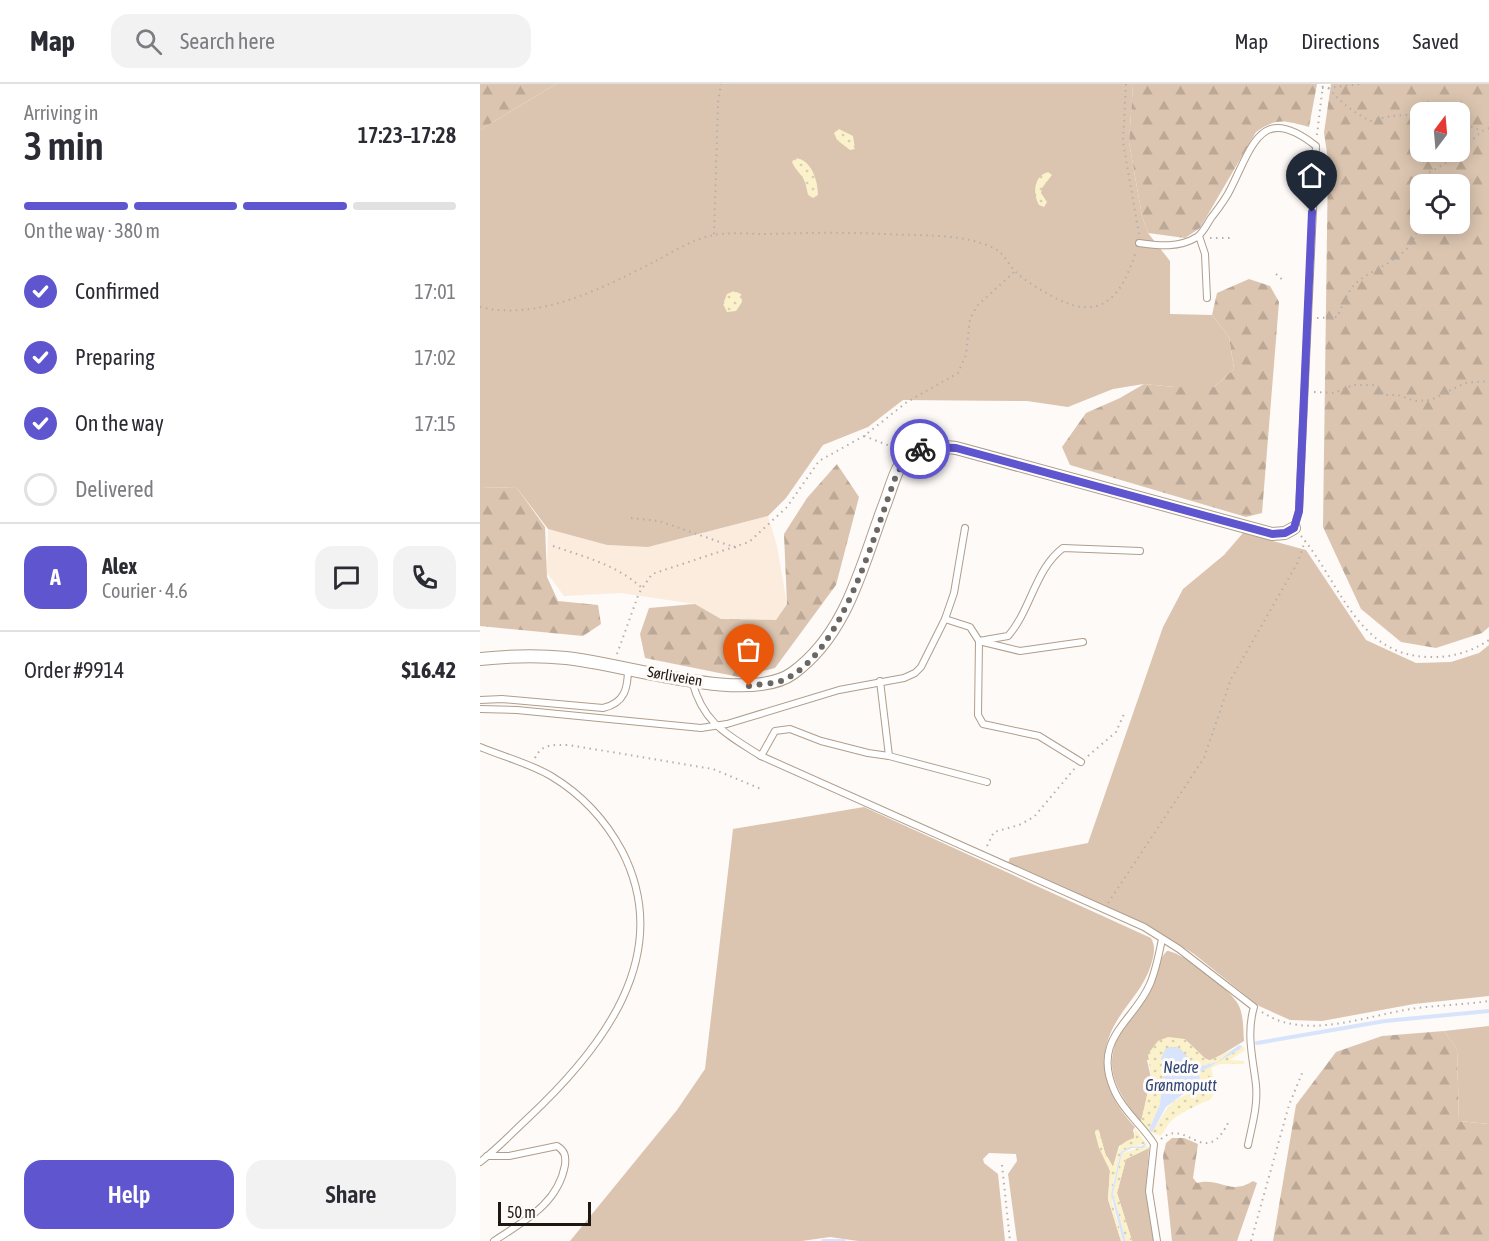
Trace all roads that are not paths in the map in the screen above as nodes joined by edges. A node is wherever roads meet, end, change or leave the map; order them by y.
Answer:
1 (1199, 236) junction
2 (1139, 243) road end
3 (1207, 298) dead end
4 (965, 528) dead end
5 (1294, 528) joint
6 (1140, 551) dead end
7 (945, 619) junction
8 (979, 641) junction
9 (1083, 642) dead end
10 (480, 658) edge
11 (628, 668) junction
12 (692, 680) junction
13 (880, 681) junction
14 (480, 700) edge
15 (480, 709) edge
16 (715, 727) junction
17 (480, 747) edge
18 (761, 756) junction
19 (889, 756) junction
20 (1081, 762) road end
21 (987, 782) dead end
22 (1162, 939) junction
23 (1248, 1145) dead end
24 (488, 1156) junction
25 (480, 1162) edge
26 (494, 1241) edge
27 (1157, 1241) edge

1 - 2 lane
1 - 3 lane
1 - 5 lane
4 - 7 lane
5 - 12 street, Sørliveien
6 - 8 lane
7 - 8 lane
7 - 13 lane
8 - 9 lane
8 - 20 lane
10 - 11 street, Sørliveien
11 - 12 street, Sørliveien
11 - 14 lane
12 - 16 lane
13 - 16 lane
13 - 19 lane
15 - 16 lane
16 - 18 lane
17 - 24 lane
18 - 19 lane
18 - 22 lane
19 - 21 lane
22 - 23 lane
22 - 27 lane
24 - 25 lane
24 - 26 lane

